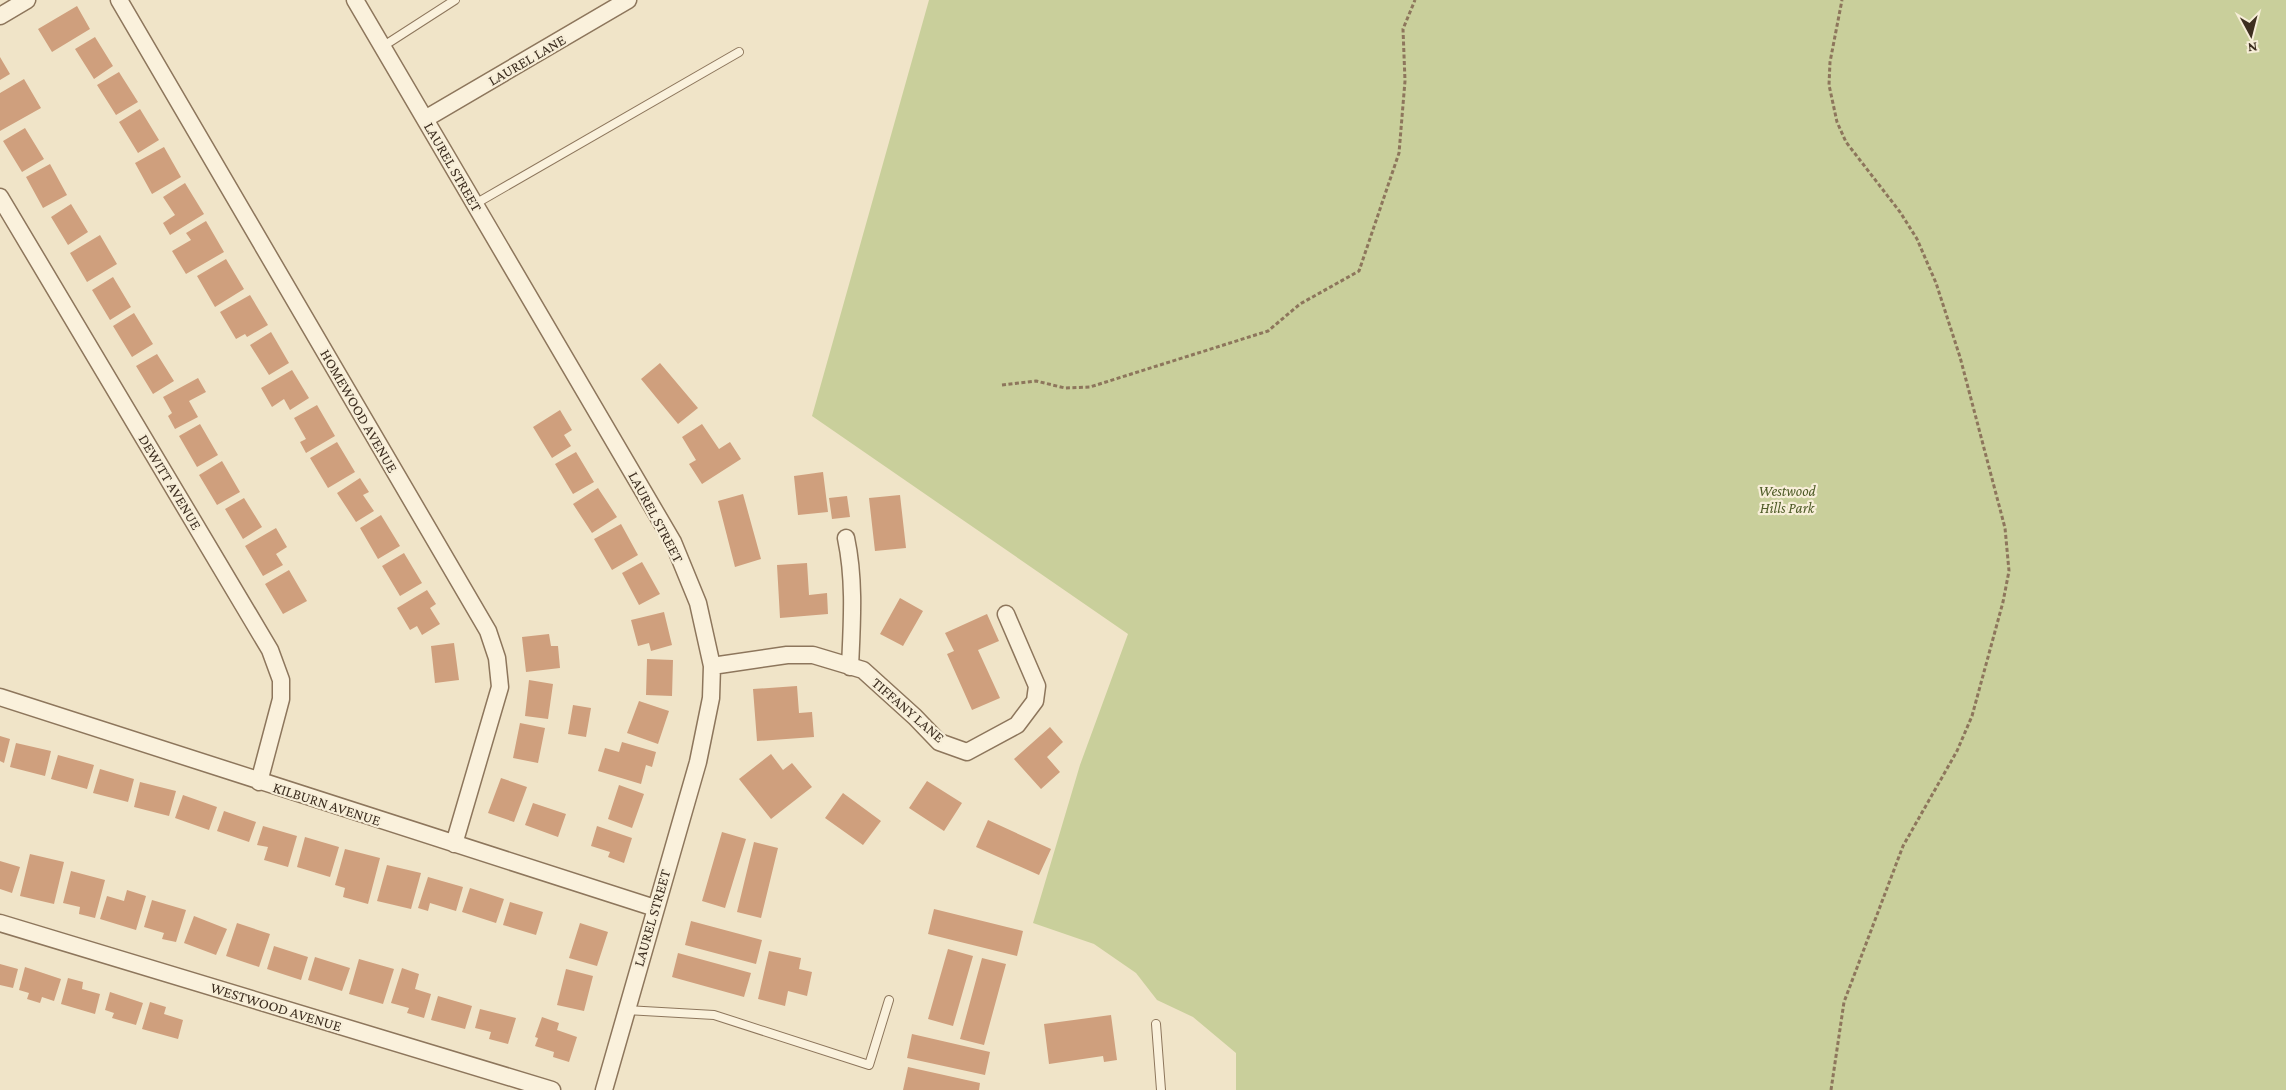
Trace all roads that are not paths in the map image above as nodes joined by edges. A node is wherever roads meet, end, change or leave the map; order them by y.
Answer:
1 (27, 0) edge
2 (119, 0) edge
3 (355, 0) edge
4 (455, 0) edge
5 (628, 0) edge
6 (0, 16) edge
7 (382, 46) junction
8 (739, 52) dead end
9 (425, 119) junction
10 (0, 197) edge
11 (475, 204) junction
12 (846, 538) dead end
13 (1006, 614) dead end
14 (712, 666) junction
15 (850, 666) junction
16 (0, 697) edge
17 (259, 782) junction
18 (454, 844) junction
19 (655, 908) junction
20 (0, 923) edge
21 (889, 1000) dead end
22 (626, 1010) junction
23 (1156, 1024) dead end
24 (552, 1090) edge
25 (604, 1090) edge
26 (1161, 1090) edge

1 - 6 street
2 - 18 street, HOMEWOOD AVENUE
3 - 7 street, LAUREL STREET
4 - 7 lane
5 - 9 street, LAUREL LANE
7 - 9 street, LAUREL STREET
8 - 11 lane
9 - 11 street, LAUREL STREET
10 - 17 street, DEWITT AVENUE
11 - 14 street, LAUREL STREET
12 - 15 street
13 - 15 street, TIFFANY LANE
14 - 15 street, TIFFANY LANE
14 - 19 street, LAUREL STREET
16 - 17 street, KILBURN AVENUE
17 - 18 street, KILBURN AVENUE
18 - 19 street, KILBURN AVENUE
19 - 22 street, LAUREL STREET
20 - 24 street, WESTWOOD AVENUE
21 - 22 lane
22 - 25 street, LAUREL STREET
23 - 26 lane

